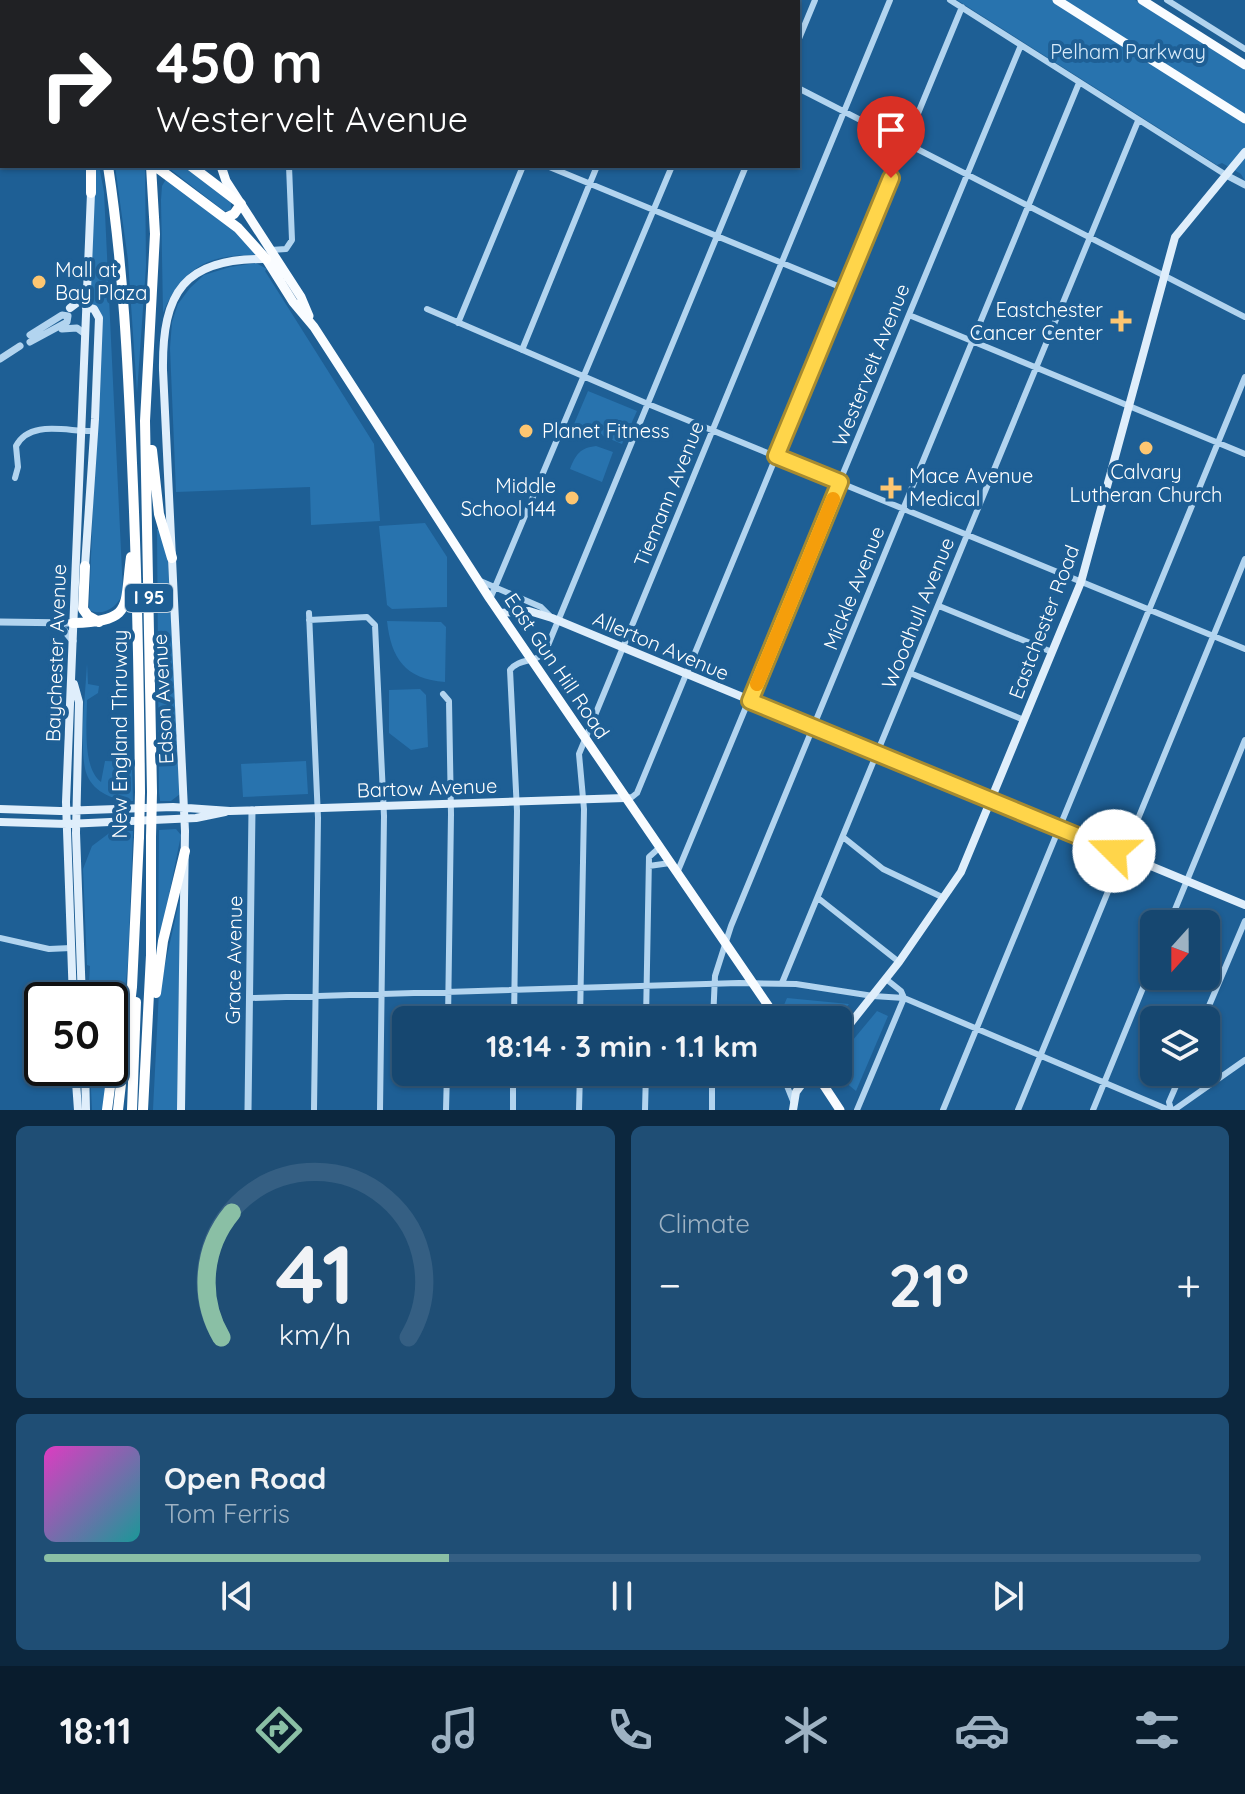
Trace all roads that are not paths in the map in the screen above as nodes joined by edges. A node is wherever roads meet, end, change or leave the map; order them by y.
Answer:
1 (815, 0) edge
2 (890, 0) edge
3 (950, 0) edge
4 (1057, 0) edge
5 (1142, 0) edge
6 (1167, 0) edge
7 (962, 7) junction
8 (800, 36) edge
9 (1021, 45) junction
10 (1245, 49) edge
11 (1245, 65) edge
12 (1079, 83) junction
13 (800, 89) edge
14 (843, 112) junction
15 (1245, 119) edge
16 (1138, 121) junction
17 (905, 144) junction
18 (1245, 152) edge
19 (91, 168) edge
20 (108, 168) edge
21 (153, 168) edge
22 (156, 168) edge
23 (196, 168) edge
24 (222, 168) edge
25 (289, 168) edge
26 (522, 168) edge
27 (552, 168) edge
28 (596, 168) edge
29 (671, 168) edge
30 (745, 168) edge
31 (967, 175) junction
32 (1226, 175) junction
33 (589, 184) junction
34 (1245, 185) edge
35 (91, 193) joint
36 (241, 204) junction
37 (1029, 206) junction
38 (654, 210) junction
39 (225, 218) junction
40 (717, 237) junction
41 (1090, 237) junction
42 (269, 254) junction
43 (780, 263) junction
44 (1165, 276) junction
45 (845, 289) junction
46 (87, 290) junction
47 (86, 307) junction
48 (70, 308) junction
49 (427, 309) dead end
50 (909, 315) junction
51 (1245, 317) edge
52 (458, 323) junction
53 (85, 334) junction
54 (30, 339) junction
55 (973, 342) junction
56 (20, 346) dead end
57 (522, 350) junction
58 (0, 359) edge
59 (1036, 368) junction
60 (584, 377) junction
61 (1245, 377) edge
62 (648, 404) junction
63 (145, 405) junction
64 (1130, 407) junction
65 (712, 430) junction
66 (82, 431) junction
67 (93, 431) junction
68 (1218, 443) junction
69 (1245, 454) edge
70 (776, 456) junction
71 (15, 478) dead end
72 (840, 482) junction
73 (904, 509) junction
74 (135, 531) junction
75 (968, 535) junction
76 (172, 558) junction
77 (1245, 559) edge
78 (85, 566) joint
79 (478, 580) junction
80 (1081, 582) junction
81 (495, 588) junction
82 (490, 599) junction
83 (939, 606) junction
84 (1149, 610) junction
85 (500, 613) junction
86 (555, 619) junction
87 (0, 622) edge
88 (101, 622) junction
89 (73, 623) junction
90 (40, 624) junction
91 (1213, 636) junction
92 (73, 641) junction
93 (622, 649) junction
94 (1245, 649) edge
95 (1052, 652) junction
96 (531, 660) junction
97 (910, 673) junction
98 (686, 674) junction
99 (72, 675) junction
100 (443, 694) dead end
101 (750, 701) junction
102 (1024, 720) junction
103 (814, 727) junction
104 (585, 739) junction
105 (1245, 740) edge
106 (878, 753) junction
107 (625, 798) junction
108 (583, 799) junction
109 (991, 800) junction
110 (517, 801) junction
111 (451, 803) junction
112 (384, 806) junction
113 (184, 807) junction
114 (317, 808) junction
115 (0, 809) edge
116 (77, 810) junction
117 (252, 810) junction
118 (66, 811) junction
119 (230, 811) junction
120 (185, 819) junction
121 (0, 822) edge
122 (72, 824) junction
123 (1060, 828) junction
124 (843, 837) junction
125 (659, 848) junction
126 (185, 851) junction
127 (1123, 854) junction
128 (670, 863) junction
129 (649, 866) junction
130 (677, 873) junction
131 (1187, 881) junction
132 (818, 898) junction
133 (944, 898) junction
134 (1245, 905) edge
135 (1175, 910) edge
136 (1245, 921) edge
137 (0, 938) edge
138 (725, 943) junction
139 (135, 944) junction
140 (71, 948) junction
141 (899, 962) junction
142 (886, 979) junction
143 (72, 982) edge
144 (81, 982) edge
145 (782, 983) junction
146 (714, 984) junction
147 (753, 984) junction
148 (647, 986) junction
149 (581, 988) junction
150 (514, 990) junction
151 (1142, 990) edge
152 (448, 992) junction
153 (382, 995) junction
154 (873, 996) junction
155 (316, 997) junction
156 (250, 998) junction
157 (904, 998) junction
158 (448, 1006) edge
159 (514, 1006) edge
160 (580, 1006) edge
161 (646, 1006) edge
162 (713, 1006) edge
163 (768, 1006) edge
164 (1209, 1006) edge
165 (852, 1022) edge
166 (977, 1028) junction
167 (1041, 1054) junction
168 (1245, 1060) edge
169 (146, 1062) junction
170 (1105, 1081) junction
171 (76, 1086) edge
172 (85, 1086) edge
173 (110, 1086) edge
174 (447, 1086) edge
175 (513, 1086) edge
176 (580, 1086) edge
177 (646, 1086) edge
178 (712, 1086) edge
179 (801, 1086) edge
180 (823, 1086) edge
181 (1176, 1086) edge
182 (793, 1105) edge
183 (78, 1110) edge
184 (86, 1110) edge
185 (107, 1110) edge
186 (118, 1110) edge
187 (132, 1110) edge
188 (143, 1110) edge
189 (181, 1110) edge
190 (248, 1110) edge
191 (314, 1110) edge
192 (380, 1110) edge
193 (446, 1110) edge
194 (513, 1110) edge
195 (579, 1110) edge
196 (645, 1110) edge
197 (712, 1110) edge
198 (840, 1110) edge
199 (857, 1110) edge
200 (943, 1110) edge
201 (1018, 1110) edge
202 (1093, 1110) edge
203 (1172, 1110) edge

1 - 8 street
2 - 14 street, Tiemann Avenue
3 - 7 street
4 - 15 main road
5 - 11 main road
6 - 10 street
7 - 9 street
7 - 17 street
9 - 12 street
9 - 31 street, Westervelt Avenue
12 - 16 street
12 - 37 street, Mickle Avenue
13 - 14 street
14 - 17 street
14 - 43 street, Tiemann Avenue
16 - 32 street
16 - 41 street, Woodhull Avenue
17 - 31 street
17 - 45 street
18 - 32 main road, Eastchester Road
19 - 35 highway
20 - 74 highway, New England Thruway / I 95
21 - 63 highway, New England Thruway / I 95
22 - 39 highway
23 - 36 highway
24 - 36 main road, East Gun Hill Road
25 - 42 street
26 - 52 street
27 - 33 street
28 - 33 street
29 - 38 street
30 - 40 street
31 - 37 street
31 - 50 street, Westervelt Avenue
32 - 34 street
32 - 44 main road, Eastchester Road
33 - 38 street
33 - 57 street
35 - 46 main road, Baychester Avenue
36 - 39 highway
36 - 42 main road, East Gun Hill Road
37 - 41 street
37 - 55 street, Mickle Avenue
38 - 40 street
38 - 60 street
39 - 42 highway
40 - 43 street
40 - 62 street
41 - 44 street
41 - 59 street, Woodhull Avenue
42 - 76 main road, Edson Avenue
42 - 79 main road, East Gun Hill Road
43 - 45 street
43 - 65 street, Tiemann Avenue
44 - 51 street
44 - 64 main road, Eastchester Road
45 - 70 street
46 - 47 main road, Baychester Avenue
46 - 48 main road
47 - 48 street
47 - 53 main road, Baychester Avenue
47 - 67 main road, Baychester Avenue
48 - 54 street
49 - 52 street
50 - 55 street
50 - 72 street, Westervelt Avenue
52 - 57 street
53 - 54 street
53 - 66 main road, Baychester Avenue
54 - 54 street
55 - 59 street
55 - 73 street, Mickle Avenue
56 - 58 street
57 - 60 street
59 - 64 street
59 - 75 street, Woodhull Avenue
60 - 62 street
60 - 81 street
61 - 68 street
62 - 65 street
62 - 86 street
63 - 76 highway
63 - 169 highway, New England Thruway / I 95, bridge
64 - 68 street
64 - 80 main road, Eastchester Road
65 - 70 street
65 - 93 street, Tiemann Avenue
66 - 67 street
66 - 71 street
66 - 89 main road, Baychester Avenue
67 - 78 main road, Baychester Avenue
68 - 69 street
68 - 84 street
70 - 72 street
70 - 98 street
72 - 73 street
72 - 101 street, Westervelt Avenue
73 - 75 street
73 - 103 street, Mickle Avenue
74 - 88 highway
74 - 139 highway, New England Thruway / I 95, bridge
75 - 80 street
75 - 83 street, Woodhull Avenue
76 - 113 main road, Edson Avenue
77 - 91 street
78 - 88 highway
79 - 81 street, Allerton Avenue
79 - 82 main road, East Gun Hill Road
80 - 84 street
80 - 95 main road, Eastchester Road
81 - 82 street
81 - 86 street, Allerton Avenue
82 - 85 main road, East Gun Hill Road
83 - 95 street
83 - 97 street, Woodhull Avenue
84 - 91 street
84 - 123 street
85 - 86 main road, Allerton Avenue
85 - 96 main road, East Gun Hill Road
86 - 93 main road, Allerton Avenue
86 - 96 street
87 - 90 street
88 - 89 highway
89 - 90 street
89 - 92 main road, Baychester Avenue
90 - 92 street
91 - 94 street
91 - 127 street
92 - 99 main road, Baychester Avenue
93 - 98 main road, Allerton Avenue
93 - 104 street, Tiemann Avenue
95 - 102 main road, Eastchester Road
96 - 104 main road, East Gun Hill Road
96 - 110 street
97 - 102 street
97 - 106 street, Woodhull Avenue
98 - 101 main road, Allerton Avenue
98 - 107 street
99 - 116 main road
99 - 118 main road, Baychester Avenue
100 - 111 street
101 - 103 main road, Allerton Avenue
101 - 130 street, Westervelt Avenue
102 - 109 main road, Eastchester Road
103 - 106 main road, Allerton Avenue
103 - 138 street, Mickle Avenue
104 - 107 main road, East Gun Hill Road
104 - 108 street, Tiemann Avenue
105 - 131 street
106 - 109 main road, Allerton Avenue
106 - 124 street, Woodhull Avenue
107 - 108 main road, Bartow Avenue
107 - 125 main road, East Gun Hill Road
108 - 110 main road, Bartow Avenue
108 - 149 street, Tiemann Avenue
109 - 123 main road, Allerton Avenue
109 - 133 main road, Eastchester Road
110 - 111 main road, Bartow Avenue
110 - 150 street
111 - 112 main road, Bartow Avenue
111 - 152 street
112 - 114 main road, Bartow Avenue
112 - 114 street
112 - 153 street
113 - 116 main road, Bartow Avenue
113 - 119 main road, Bartow Avenue
113 - 120 main road, Edson Avenue
114 - 117 main road, Bartow Avenue
114 - 155 street
115 - 118 main road, Bartow Avenue
116 - 118 main road, Bartow Avenue
116 - 122 main road
117 - 119 main road, Bartow Avenue
117 - 156 street, Grace Avenue
118 - 122 main road, Baychester Avenue
119 - 120 main road, Bartow Avenue
120 - 122 main road, Bartow Avenue
120 - 126 main road, Edson Avenue
121 - 122 main road, Bartow Avenue
122 - 140 main road, Baychester Avenue
122 - 144 main road, Baychester Avenue
123 - 127 main road, Allerton Avenue
123 - 166 street
124 - 132 street, Woodhull Avenue
124 - 133 street
125 - 128 main road, East Gun Hill Road
125 - 129 street
126 - 169 highway
126 - 189 main road, Edson Avenue
127 - 131 main road, Allerton Avenue
127 - 167 street
128 - 129 street
128 - 130 main road, East Gun Hill Road
129 - 148 street
130 - 138 main road, East Gun Hill Road
131 - 134 main road, Allerton Avenue
131 - 135 street
132 - 141 street
132 - 145 street, Woodhull Avenue
133 - 141 main road, Eastchester Road
136 - 164 street
137 - 140 street
138 - 146 street, Mickle Avenue
138 - 147 main road, East Gun Hill Road
139 - 186 highway, New England Thruway / I 95
139 - 187 highway
140 - 143 main road, Baychester Avenue
141 - 142 main road, Eastchester Road
142 - 154 main road, Eastchester Road
142 - 157 street
145 - 147 street
145 - 154 street
146 - 147 street
146 - 148 street
146 - 162 street, Mickle Avenue
147 - 163 main road, East Gun Hill Road
148 - 149 street
148 - 161 street
149 - 150 street
149 - 160 street, Tiemann Avenue
150 - 152 street
150 - 159 street
151 - 170 street
152 - 153 street
152 - 158 street
153 - 155 street
153 - 192 street
154 - 157 street
154 - 165 main road, Eastchester Road
155 - 156 street
155 - 191 street
156 - 190 street, Grace Avenue
157 - 166 street
157 - 199 street
166 - 167 street
166 - 200 street
167 - 170 street
167 - 201 street
168 - 203 street
169 - 188 highway, New England Thruway / I 95
170 - 202 street
170 - 203 street
171 - 183 main road
172 - 184 main road
173 - 185 highway
174 - 193 street
175 - 194 street
176 - 195 street
177 - 196 street
178 - 197 street
179 - 182 main road
180 - 198 main road
181 - 203 street

